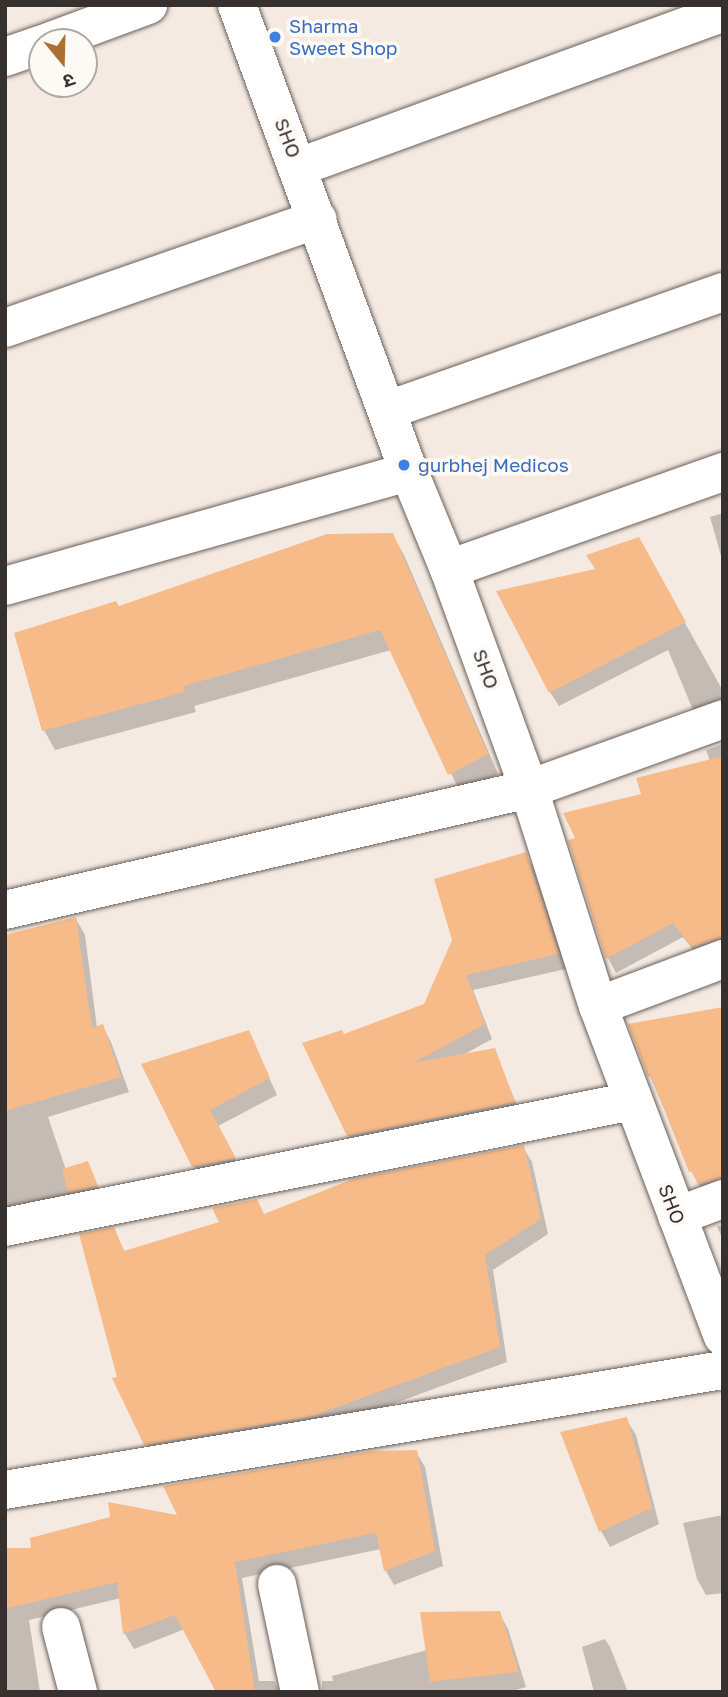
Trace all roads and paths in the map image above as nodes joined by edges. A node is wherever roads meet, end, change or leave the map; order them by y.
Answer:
1 (148, 5) edge
2 (237, 5) edge
3 (723, 13) edge
4 (86, 28) edge
5 (28, 49) edge
6 (5, 57) edge
7 (299, 167) junction
8 (318, 219) junction
9 (723, 292) edge
10 (5, 328) edge
11 (388, 410) junction
12 (409, 472) junction
13 (723, 472) edge
14 (450, 569) junction
15 (5, 586) edge
16 (723, 719) edge
17 (529, 789) junction
18 (5, 910) edge
19 (723, 959) edge
20 (598, 1006) junction
21 (634, 1101) junction
22 (723, 1199) edge
23 (677, 1216) junction
24 (5, 1227) edge
25 (723, 1336) edge
26 (723, 1370) edge
27 (5, 1490) edge
28 (277, 1584) dead end
29 (61, 1627) dead end
30 (78, 1692) edge
31 (300, 1692) edge

1 - 4 street
2 - 7 street, SHO
3 - 7 street
5 - 6 street
7 - 8 street, SHO
8 - 10 street
8 - 11 street, SHO
9 - 11 street
11 - 12 street, SHO
12 - 14 street, SHO
12 - 15 street
13 - 14 street
14 - 17 street, SHO
16 - 17 street
17 - 18 street
17 - 20 street, SHO
19 - 20 street
20 - 21 street, SHO
21 - 23 street, SHO
21 - 24 street
22 - 23 street
23 - 25 street, SHO
26 - 27 street
28 - 31 street
29 - 30 street

